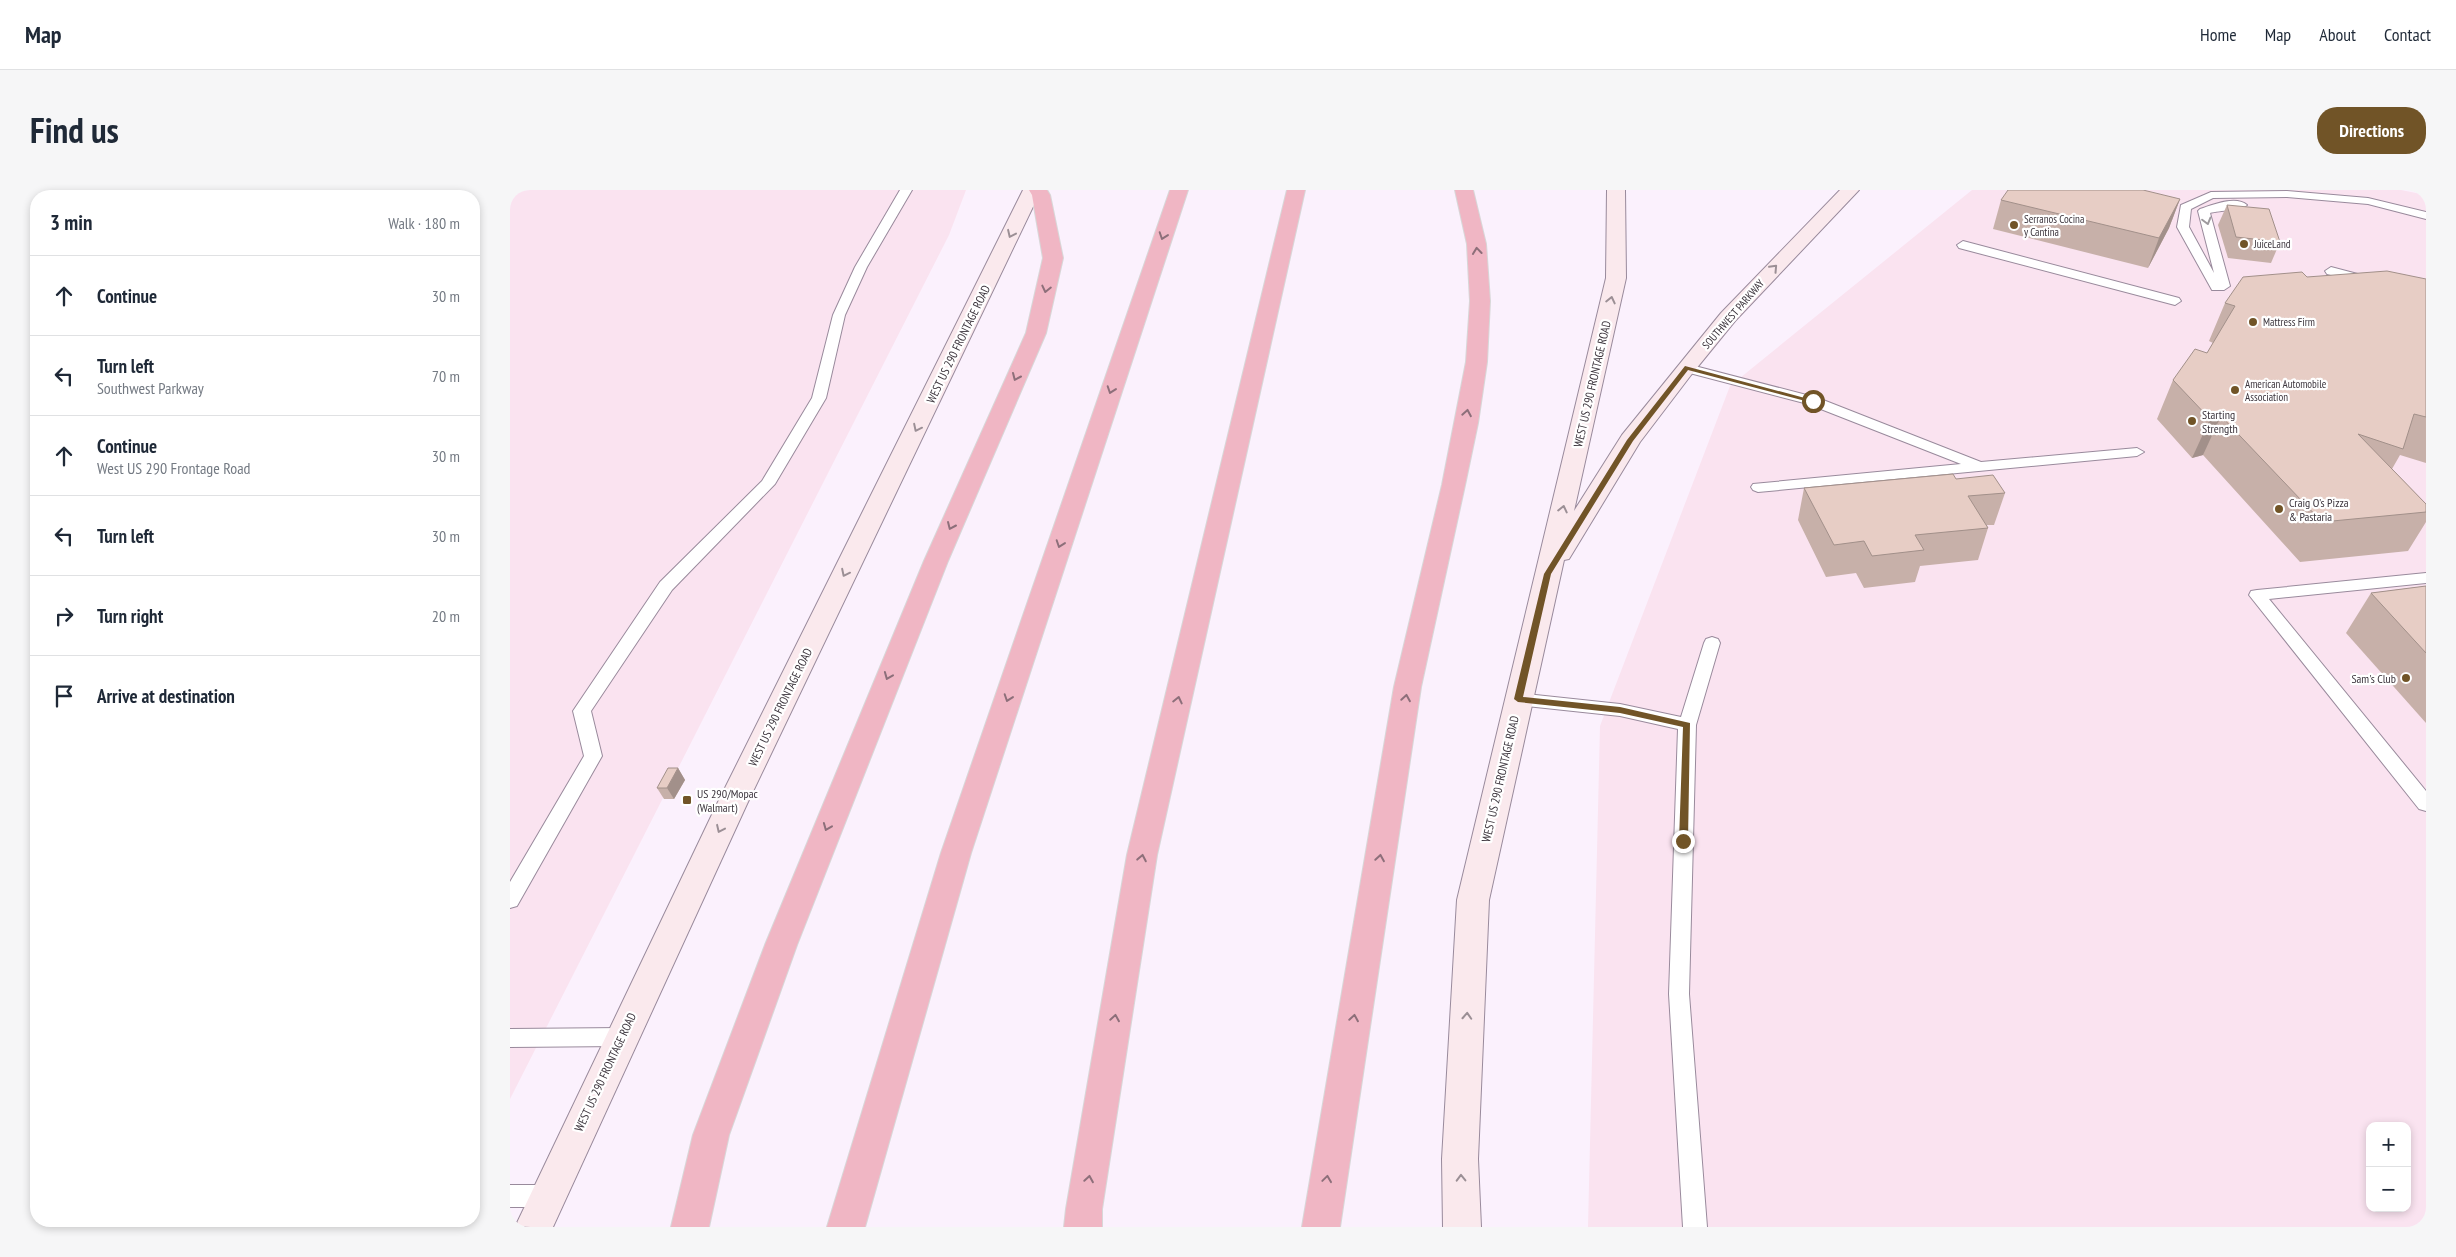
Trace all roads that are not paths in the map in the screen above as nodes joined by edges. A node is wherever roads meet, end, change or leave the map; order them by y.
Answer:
1 (906, 190) edge
2 (1032, 190) edge
3 (1038, 190) edge
4 (1179, 190) edge
5 (1296, 190) edge
6 (1464, 190) edge
7 (1616, 190) edge
8 (1850, 190) edge
9 (2309, 196) junction
10 (2426, 216) edge
11 (1962, 245) dead end
12 (2331, 271) dead end
13 (2378, 283) edge
14 (2175, 301) dead end
15 (1687, 368) junction
16 (2137, 452) dead end
17 (1980, 466) junction
18 (1758, 487) dead end
19 (1548, 574) junction
20 (2426, 578) edge
21 (1712, 642) dead end
22 (1518, 699) junction
23 (1687, 725) junction
24 (2426, 804) edge
25 (510, 900) edge
26 (622, 1037) junction
27 (510, 1038) edge
28 (510, 1196) edge
29 (547, 1196) junction
30 (534, 1227) edge
31 (690, 1227) edge
32 (846, 1227) edge
33 (1083, 1227) edge
34 (1320, 1227) edge
35 (1462, 1227) edge
36 (1695, 1227) edge

1 - 25 lane
2 -> 26 main road, WEST US 290 FRONTAGE ROAD
3 -> 31 highway
4 -> 32 highway
33 -> 5 highway
34 -> 6 highway
19 -> 7 main road, WEST US 290 FRONTAGE ROAD
15 -> 8 main road, SOUTHWEST PARKWAY
9 -> 9 lane
9 - 10 lane
11 - 14 lane
12 - 13 lane
15 - 17 lane
15 - 19 main road, SOUTHWEST PARKWAY
16 - 17 lane
17 - 18 lane
19 - 22 main road, WEST US 290 FRONTAGE ROAD
20 - 24 lane
21 - 23 lane
22 - 23 lane
35 -> 22 main road, WEST US 290 FRONTAGE ROAD
23 - 36 lane
26 - 27 lane
26 - 29 main road, WEST US 290 FRONTAGE ROAD
28 - 29 lane
29 - 30 main road, WEST US 290 FRONTAGE ROAD

